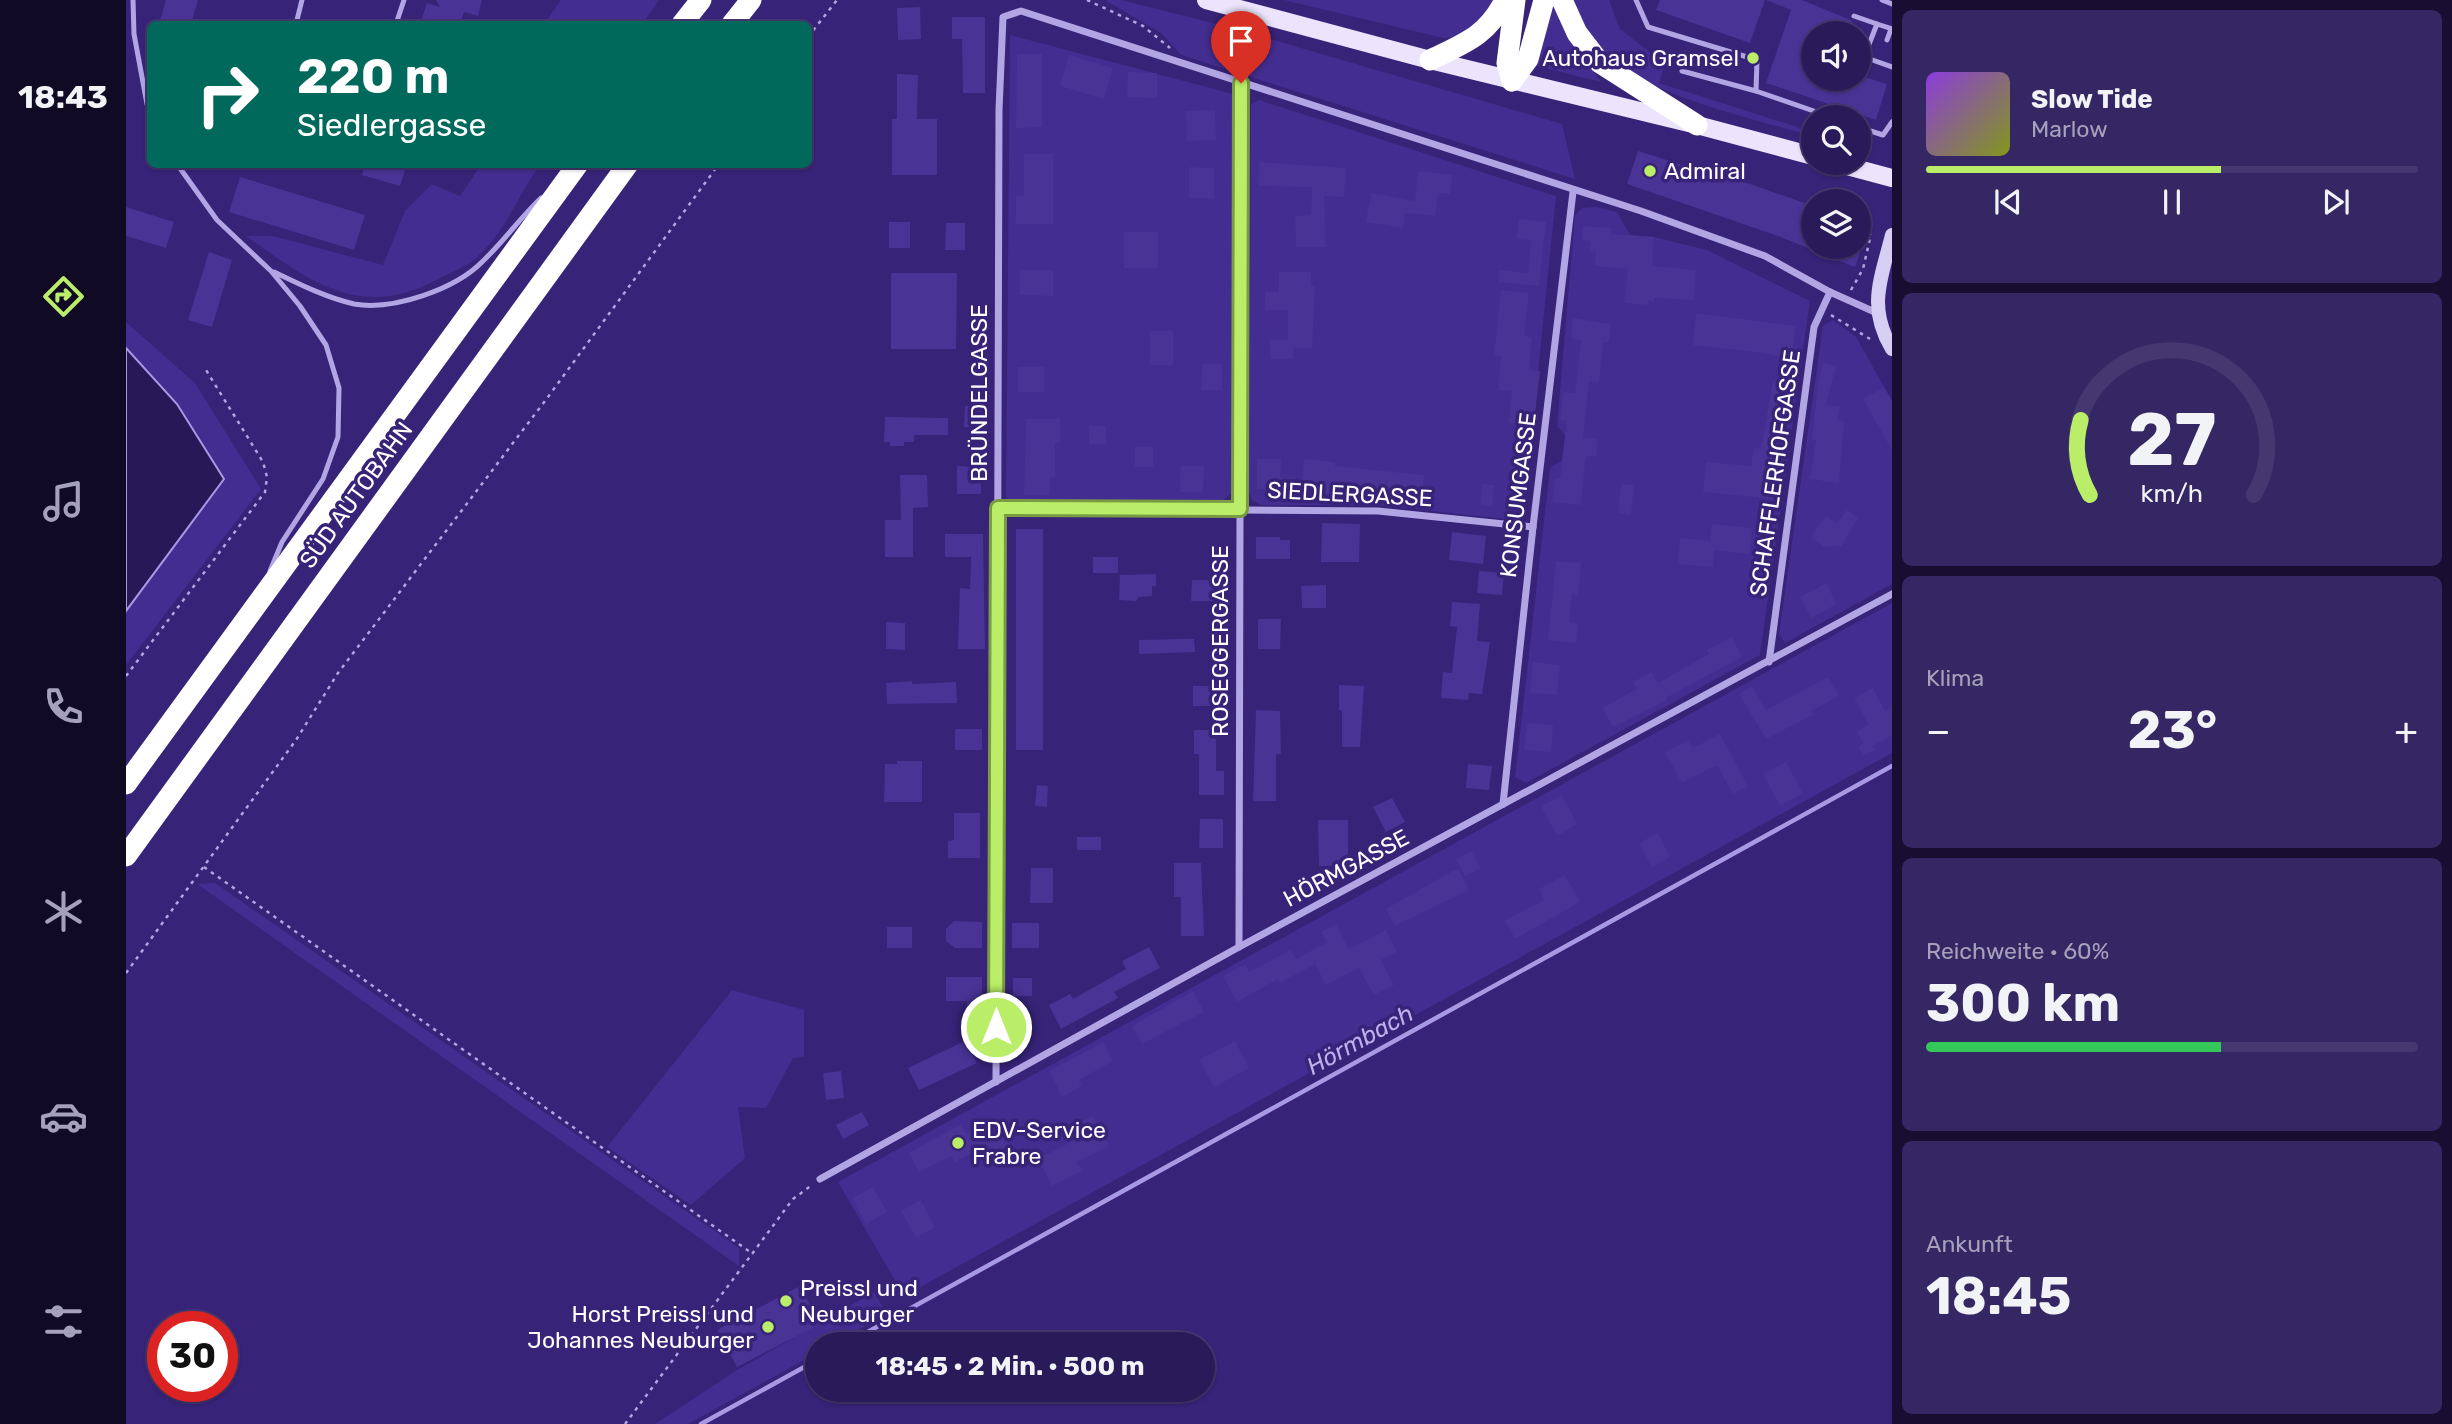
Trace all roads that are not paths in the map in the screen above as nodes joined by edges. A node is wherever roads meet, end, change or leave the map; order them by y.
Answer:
1 (132, 0) edge
2 (302, 0) edge
3 (404, 0) edge
4 (701, 0) edge
5 (751, 0) edge
6 (1206, 0) edge
7 (1506, 0) edge
8 (1515, 0) edge
9 (1545, 0) edge
10 (1562, 0) edge
11 (1636, 0) edge
12 (1882, 0) edge
13 (1892, 4) edge
14 (1854, 16) dead end
15 (297, 21) edge
16 (397, 21) edge
17 (684, 21) edge
18 (734, 21) edge
19 (1877, 24) junction
20 (1891, 29) edge
21 (1887, 40) dead end
22 (1882, 53) dead end
23 (1892, 59) edge
24 (1430, 60) junction
25 (1879, 62) junction
26 (1891, 66) edge
27 (1682, 71) dead end
28 (1512, 81) junction
29 (1241, 83) junction
30 (1756, 91) junction
31 (147, 104) edge
32 (1801, 107) edge
33 (1892, 122) edge
34 (1698, 125) junction
35 (1871, 131) edge
36 (1801, 153) edge
37 (180, 168) edge
38 (574, 168) edge
39 (575, 168) edge
40 (625, 168) edge
41 (1871, 172) edge
42 (1892, 178) edge
43 (1573, 192) junction
44 (1892, 235) edge
45 (271, 271) junction
46 (1830, 292) junction
47 (1877, 313) junction
48 (1892, 349) edge
49 (998, 508) junction
50 (1240, 509) junction
51 (1533, 527) junction
52 (1892, 594) edge
53 (257, 603) junction
54 (1769, 662) junction
55 (126, 784) edge
56 (1503, 804) junction
57 (126, 856) edge
58 (1239, 947) junction
59 (996, 1082) junction
60 (820, 1179) road end

1 - 31 lane
2 - 15 lane
3 - 16 lane
4 - 17 highway
5 - 18 highway
6 - 24 main road
7 - 24 highway
8 - 28 highway
9 - 28 highway
10 - 34 highway
11 - 30 lane
12 - 13 lane
14 - 19 lane
19 - 20 lane
19 - 25 lane
20 - 21 lane
22 - 25 lane
23 - 26 lane
24 - 28 main road
25 - 26 lane
27 - 30 lane
28 - 34 main road
29 - 43 street
29 - 49 street, BRÜNDELGASSE
29 - 50 street, ROSEGGERGASSE
30 - 32 lane
33 - 35 lane
34 - 36 main road
37 - 45 lane
38 - 45 lane
39 - 53 highway, SÜD AUTOBAHN
40 - 57 highway, SÜD AUTOBAHN
41 - 42 main road
43 - 46 street
43 - 51 street, KONSUMGASSE
44 - 47 street
45 - 53 lane
46 - 47 street
46 - 54 street, SCHAFFLERHOFGASSE
47 - 48 street
49 - 50 street, SIEDLERGASSE
49 - 59 street, BRÜNDELGASSE
50 - 51 street, SIEDLERGASSE
50 - 58 street, ROSEGGERGASSE
51 - 56 street, KONSUMGASSE
52 - 54 street, HÖRMGASSE
53 - 55 highway, SÜD AUTOBAHN
54 - 56 street, HÖRMGASSE
56 - 58 street, HÖRMGASSE
58 - 59 street, HÖRMGASSE
59 - 60 street, HÖRMGASSE

